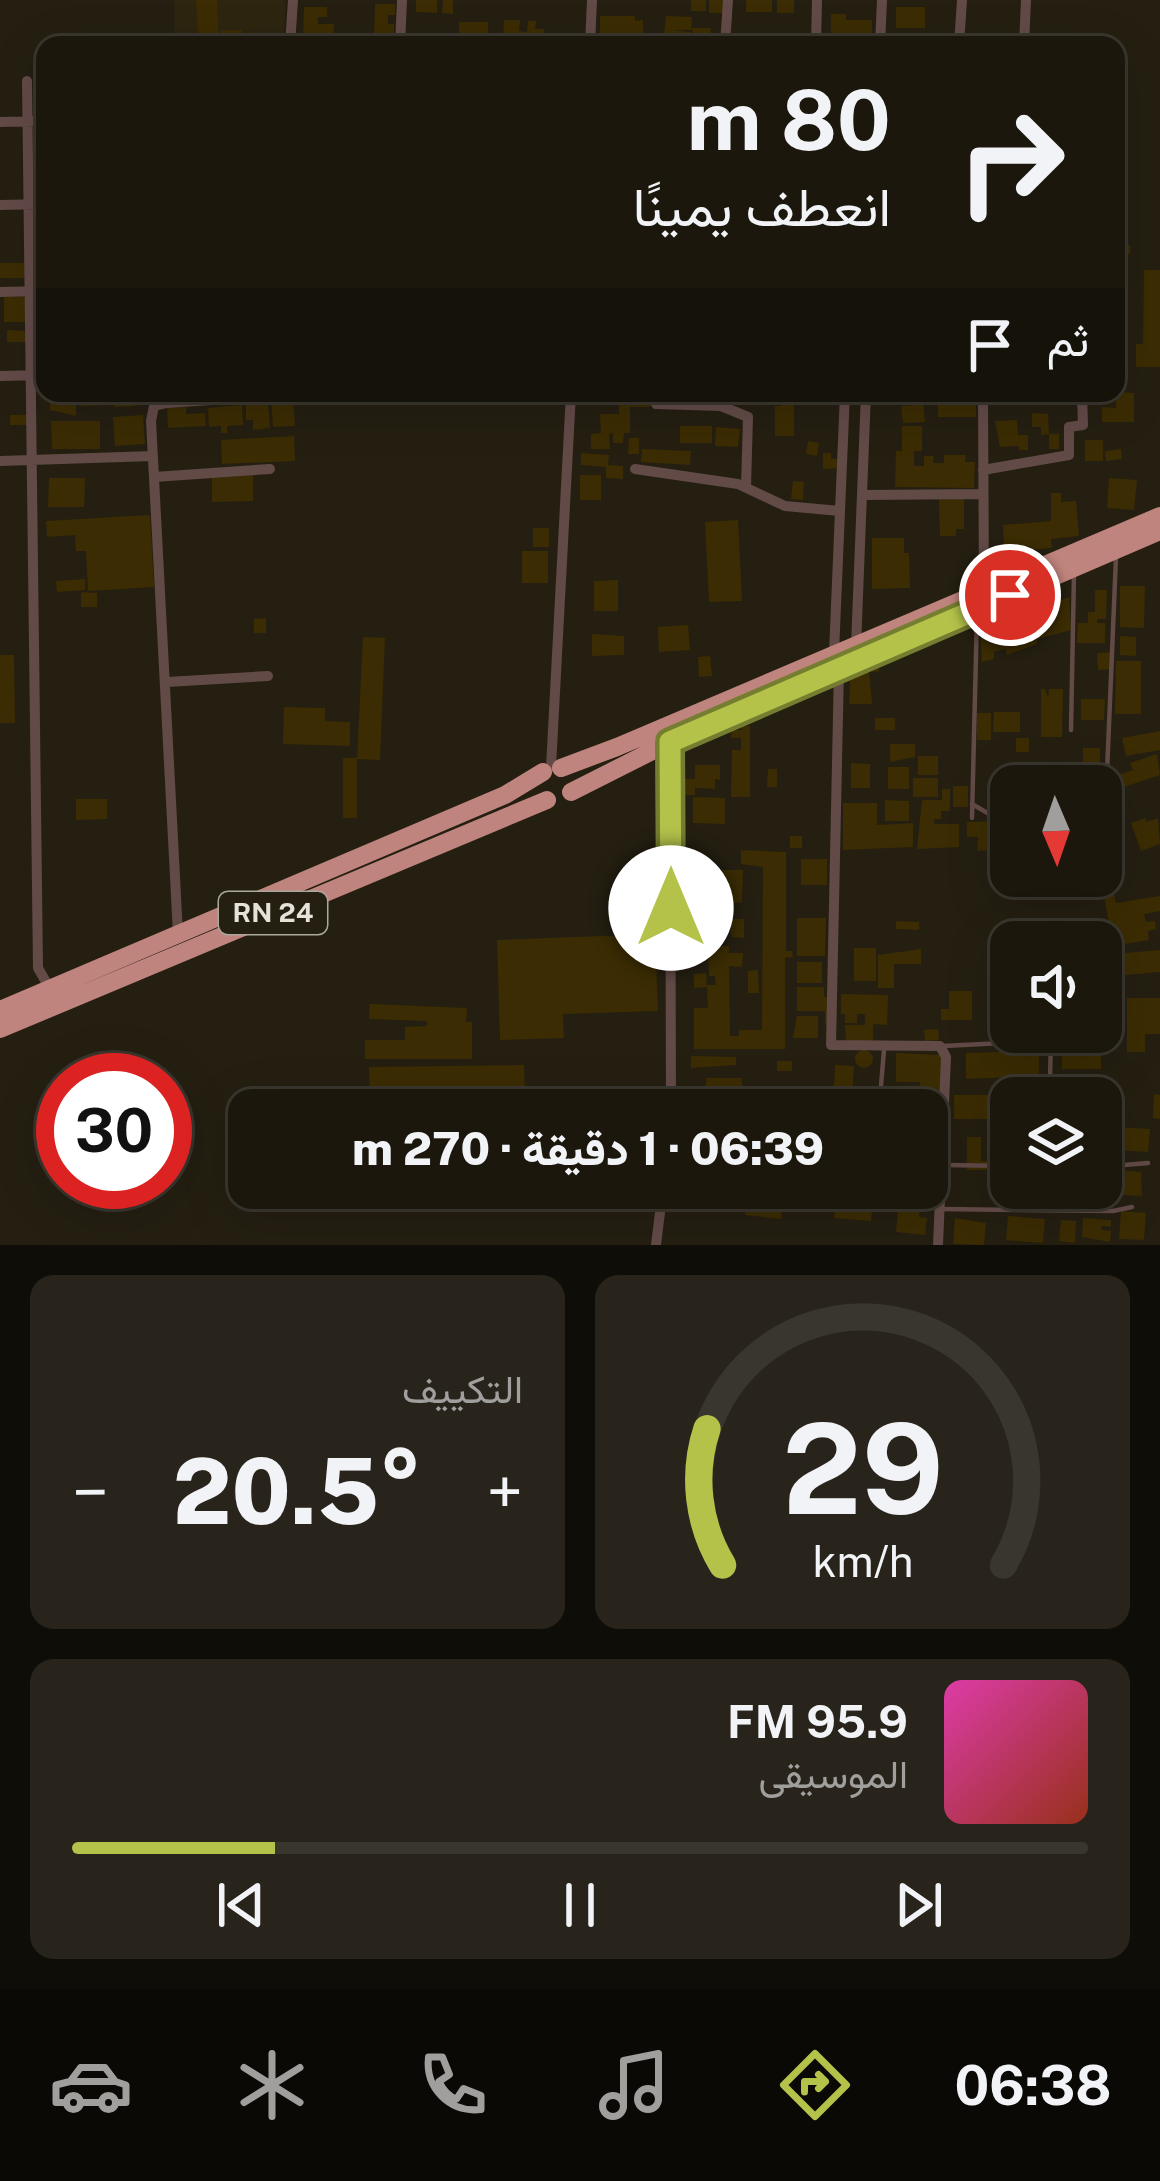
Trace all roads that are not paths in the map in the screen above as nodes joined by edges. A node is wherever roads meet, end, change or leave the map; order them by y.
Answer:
1 (292, 0) edge
2 (402, 0) edge
3 (592, 0) edge
4 (728, 0) edge
5 (817, 0) edge
6 (882, 0) edge
7 (962, 0) edge
8 (1026, 0) edge
9 (290, 36) edge
10 (400, 36) edge
11 (590, 36) edge
12 (726, 36) edge
13 (816, 36) edge
14 (880, 36) edge
15 (960, 36) edge
16 (1024, 36) edge
17 (27, 81) dead end
18 (28, 121) junction
19 (36, 121) edge
20 (0, 122) edge
21 (0, 205) edge
22 (29, 205) junction
23 (36, 205) edge
24 (30, 291) junction
25 (36, 291) edge
26 (0, 292) edge
27 (31, 375) junction
28 (36, 375) edge
29 (0, 376) edge
30 (160, 402) edge
31 (571, 402) edge
32 (845, 402) edge
33 (866, 402) edge
34 (983, 402) edge
35 (1082, 402) edge
36 (656, 404) dead end
37 (153, 456) junction
38 (32, 460) junction
39 (0, 461) edge
40 (270, 469) dead end
41 (635, 469) dead end
42 (982, 470) junction
43 (154, 477) junction
44 (746, 486) junction
45 (983, 494) junction
46 (862, 495) junction
47 (840, 511) junction
48 (1160, 516) edge
49 (1160, 531) edge
50 (1117, 549) junction
51 (1074, 567) junction
52 (981, 599) junction
53 (856, 646) junction
54 (837, 662) junction
55 (268, 676) dead end
56 (167, 682) junction
57 (1071, 730) dead end
58 (670, 742) junction
59 (1108, 765) edge
60 (552, 769) junction
61 (571, 792) junction
62 (547, 800) junction
63 (972, 804) junction
64 (990, 814) edge
65 (972, 818) dead end
66 (178, 934) junction
67 (50, 989) junction
68 (0, 1010) edge
69 (0, 1029) edge
70 (990, 1044) edge
71 (940, 1046) junction
72 (884, 1047) junction
73 (1051, 1053) edge
74 (1051, 1077) dead end
75 (671, 1089) edge
76 (881, 1089) edge
77 (945, 1089) edge
78 (1148, 1163) dead end
79 (948, 1165) edge
80 (1122, 1165) edge
81 (990, 1166) edge
82 (1132, 1207) dead end
83 (660, 1209) edge
84 (940, 1209) joint
85 (656, 1245) edge
86 (938, 1245) edge

1 - 9 street
2 - 10 street
3 - 11 street
4 - 12 street
5 - 13 street
6 - 14 street
7 - 15 street
8 - 16 street
17 - 18 street
18 - 19 street
18 - 20 street
18 - 22 street
21 - 22 street
22 - 23 street
22 - 24 street
24 - 25 street
24 - 26 street
24 - 27 street
27 - 28 street
27 - 29 street
27 - 38 street
30 - 37 street
31 - 60 street
32 - 47 street
33 - 46 street
34 - 42 street
35 - 42 street
36 - 44 street
37 - 38 street
37 - 43 street
38 - 39 street
38 - 67 street
40 - 43 street
41 - 44 street
42 - 45 street
43 - 56 street
44 - 47 street
45 - 46 street
45 - 52 street
46 - 53 street
47 - 54 street
48 - 52 highway, RN 24
49 - 50 highway, RN 24
50 - 51 highway, RN 24
50 - 59 lane
51 - 52 highway, RN 24
51 - 57 lane
52 - 53 highway, RN 24
52 - 54 highway, RN 24
52 - 63 lane
53 - 54 highway, RN 24
54 - 58 highway, RN 24
54 - 60 highway, RN 24
54 - 72 street
55 - 56 street
56 - 66 street
58 - 61 highway, RN 24
58 - 75 street
60 - 61 highway
60 - 62 highway
60 - 66 highway, RN 24
61 - 62 highway
62 - 69 highway, RN 24
63 - 64 lane
63 - 65 lane
66 - 67 highway, RN 24
67 - 68 highway, RN 24
70 - 71 lane
71 - 72 street
71 - 77 street
72 - 76 lane
73 - 74 lane
78 - 80 lane
79 - 81 lane
82 - 84 lane
83 - 85 street
84 - 86 street

